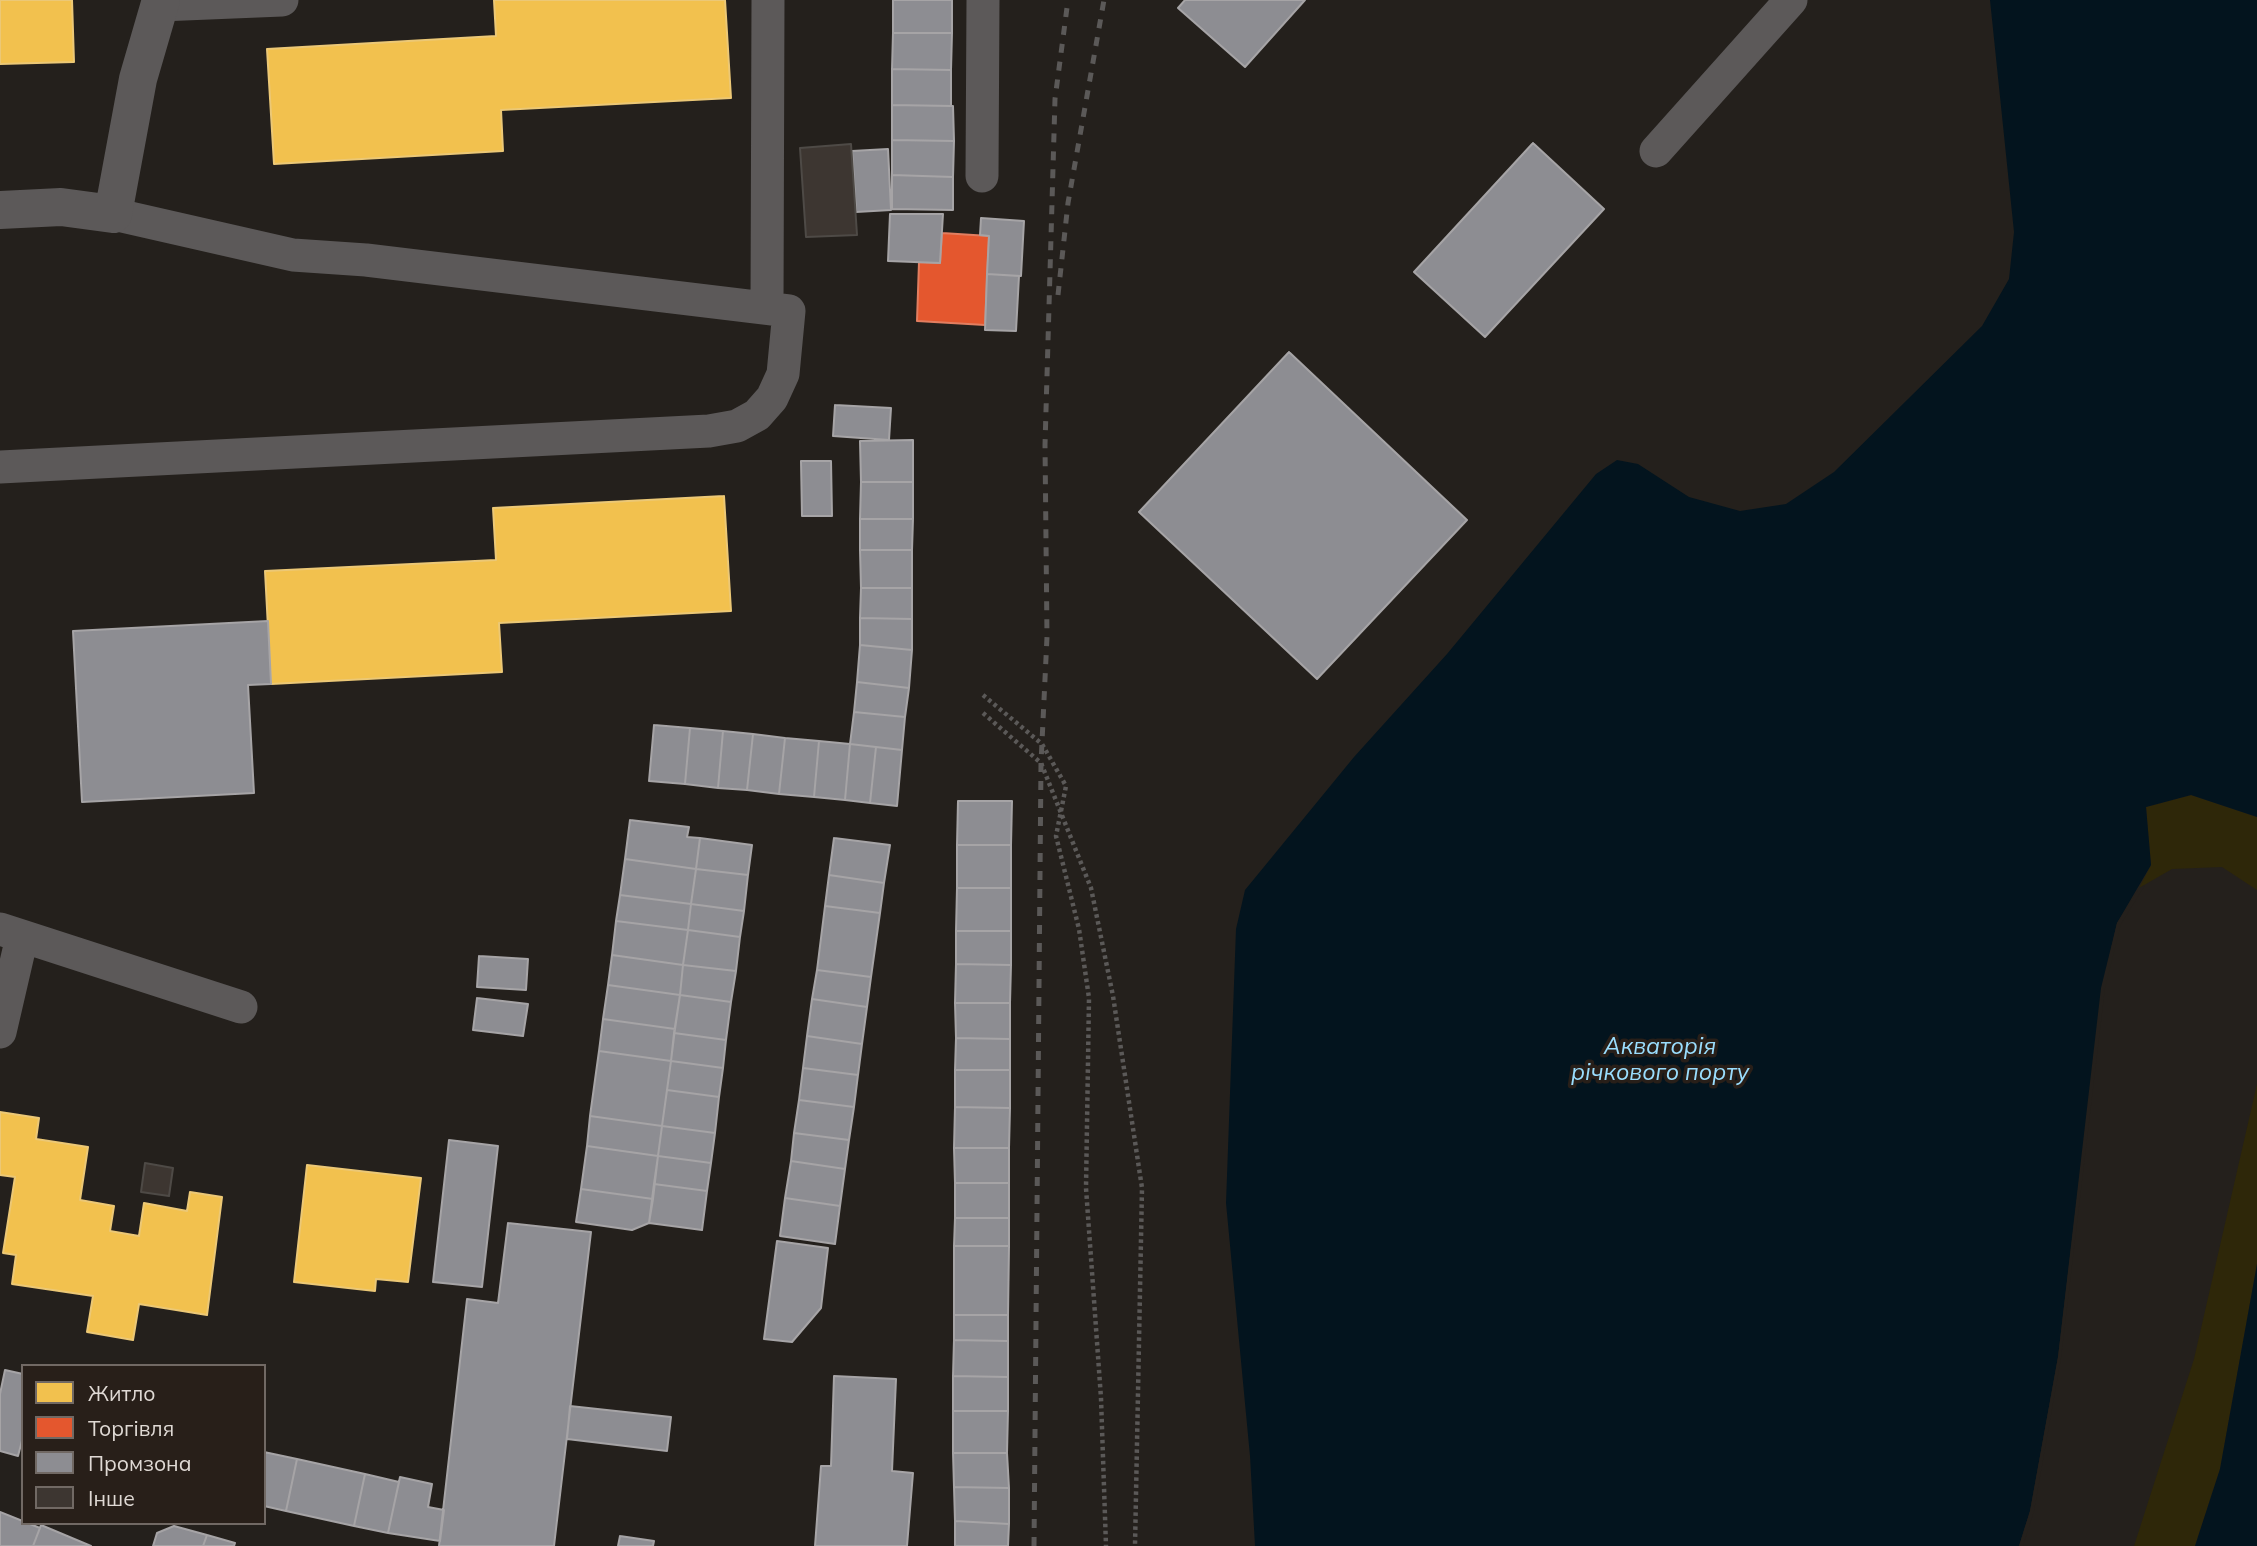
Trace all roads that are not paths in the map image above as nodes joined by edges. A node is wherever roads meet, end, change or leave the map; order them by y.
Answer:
1 (282, 0) edge
2 (768, 0) edge
3 (983, 0) edge
4 (1791, 0) edge
5 (161, 3) edge
6 (1656, 151) dead end
7 (982, 176) dead end
8 (0, 210) edge
9 (113, 214) junction
10 (767, 306) junction
11 (0, 467) edge
12 (11, 933) edge
13 (241, 1007) dead end
14 (0, 1032) edge

1 - 5 lane
2 - 10 lane
3 - 7 lane
4 - 6 lane
5 - 9 street
8 - 9 street
9 - 10 lane
10 - 11 lane
12 - 13 lane
12 - 14 lane

